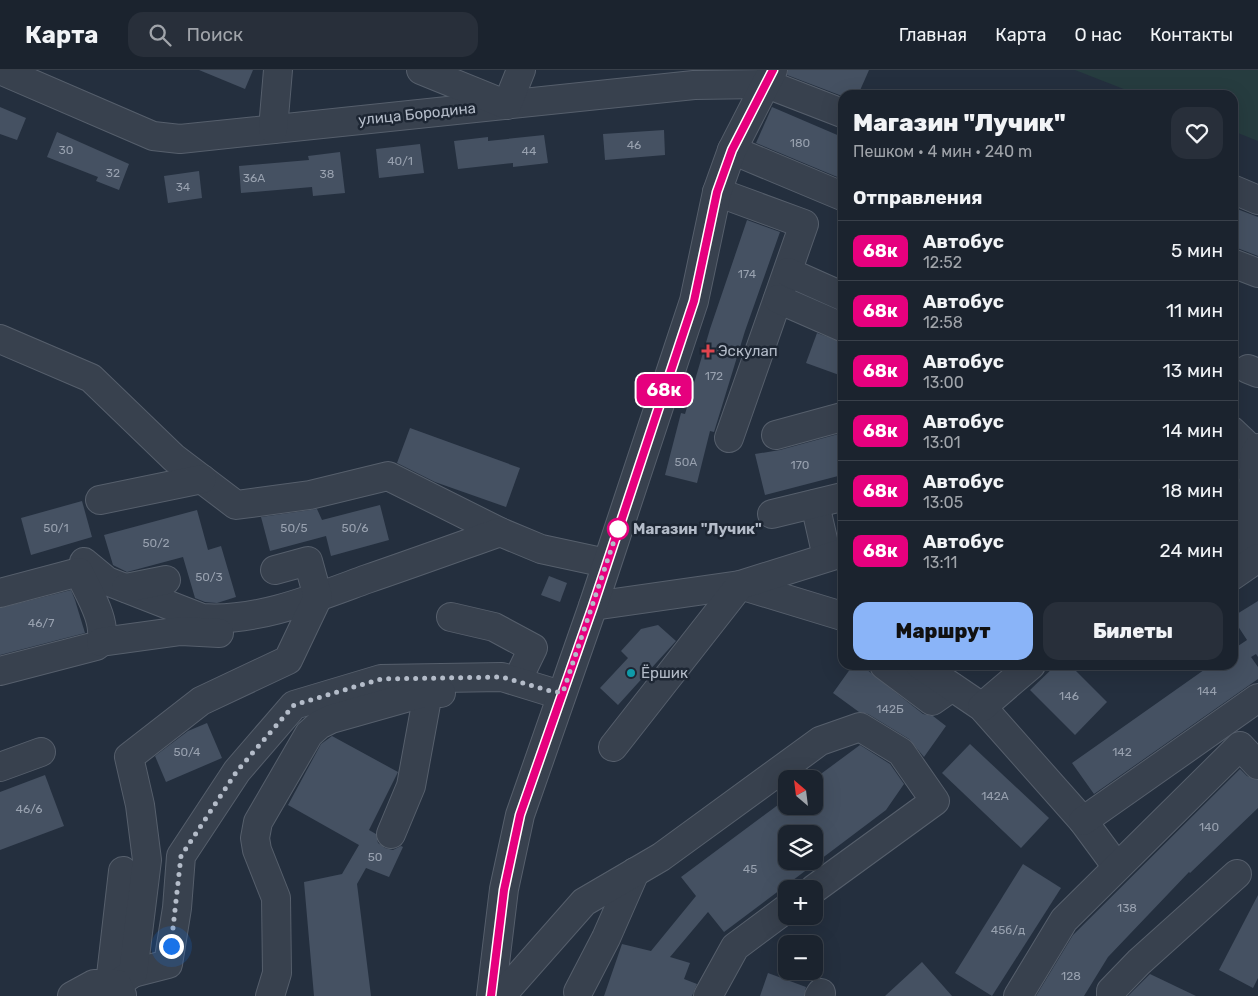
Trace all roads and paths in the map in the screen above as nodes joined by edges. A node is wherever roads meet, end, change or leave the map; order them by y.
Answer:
1 (0, 70) edge
2 (278, 70) edge
3 (421, 70) edge
4 (521, 70) edge
5 (770, 77) edge
6 (507, 105) junction
7 (838, 111) edge
8 (272, 129) junction
9 (732, 150) junction
10 (717, 192) junction
11 (1238, 192) edge
12 (838, 194) edge
13 (1258, 200) edge
14 (1238, 265) edge
15 (788, 272) junction
16 (1258, 273) edge
17 (838, 294) edge
18 (778, 300) junction
19 (838, 325) edge
20 (0, 339) edge
21 (838, 418) edge
22 (776, 434) dead end
23 (1238, 436) edge
24 (729, 438) dead end
25 (1257, 451) edge
26 (1238, 463) edge
27 (202, 478) junction
28 (838, 498) edge
29 (100, 500) dead end
30 (815, 504) junction
31 (772, 514) dead end
32 (500, 532) junction
33 (1238, 547) edge
34 (835, 555) edge
35 (1258, 558) edge
36 (84, 562) dead end
37 (606, 563) junction
38 (275, 570) dead end
39 (1238, 572) edge
40 (166, 580) dead end
41 (740, 585) junction
42 (126, 588) junction
43 (0, 594) edge
44 (318, 597) junction
45 (593, 606) junction
46 (838, 615) edge
47 (451, 617) dead end
48 (251, 634) dead end
49 (101, 642) junction
50 (0, 670) edge
51 (891, 670) edge
52 (927, 670) edge
53 (1025, 670) edge
54 (517, 681) junction
55 (952, 687) junction
56 (558, 692) junction
57 (428, 694) junction
58 (1258, 698) edge
59 (982, 707) junction
60 (613, 747) dead end
61 (41, 752) dead end
62 (1258, 765) edge
63 (0, 767) edge
64 (1083, 821) junction
65 (391, 834) dead end
66 (1116, 867) junction
67 (123, 871) dead end
68 (635, 872) junction
69 (1237, 874) dead end
70 (823, 882) edge
71 (778, 916) edge
72 (121, 984) edge
73 (578, 992) dead end
74 (72, 996) edge
75 (270, 996) edge
76 (491, 996) edge
77 (500, 996) edge
78 (708, 996) edge
79 (1018, 996) edge
80 (1111, 996) edge

1 - 8 street, улица Бородина
2 - 8 street
3 - 6 street
4 - 6 street
5 - 6 street, улица Бородина
5 - 7 street, улица Бородина
5 - 9 street
6 - 8 street, улица Бородина
9 - 10 street
9 - 12 street
10 - 15 street
10 - 37 street
11 - 13 street
14 - 16 street
15 - 17 street
15 - 18 street
18 - 19 street
18 - 24 street
20 - 27 street
21 - 22 street
23 - 25 street
25 - 26 street
25 - 33 street
27 - 29 street
27 - 32 street
28 - 30 street
30 - 31 street
30 - 34 street
32 - 37 street
32 - 44 street
34 - 41 street
35 - 39 street
36 - 42 street
37 - 45 street
38 - 44 street
40 - 42 street
41 - 45 street
41 - 46 street
41 - 60 street
42 - 44 street
43 - 49 street
44 - 72 street
45 - 56 street
47 - 54 street
48 - 49 street
49 - 50 street
51 - 55 street
52 - 55 street
53 - 59 street
54 - 56 street
54 - 72 street
55 - 59 street
56 - 57 street
56 - 76 street
57 - 65 street
57 - 75 street
58 - 64 street
59 - 64 street
61 - 63 street
62 - 66 street
64 - 66 street
66 - 79 street
67 - 72 street
68 - 70 street
68 - 73 street
68 - 77 street
69 - 80 street
71 - 78 street
72 - 74 street

